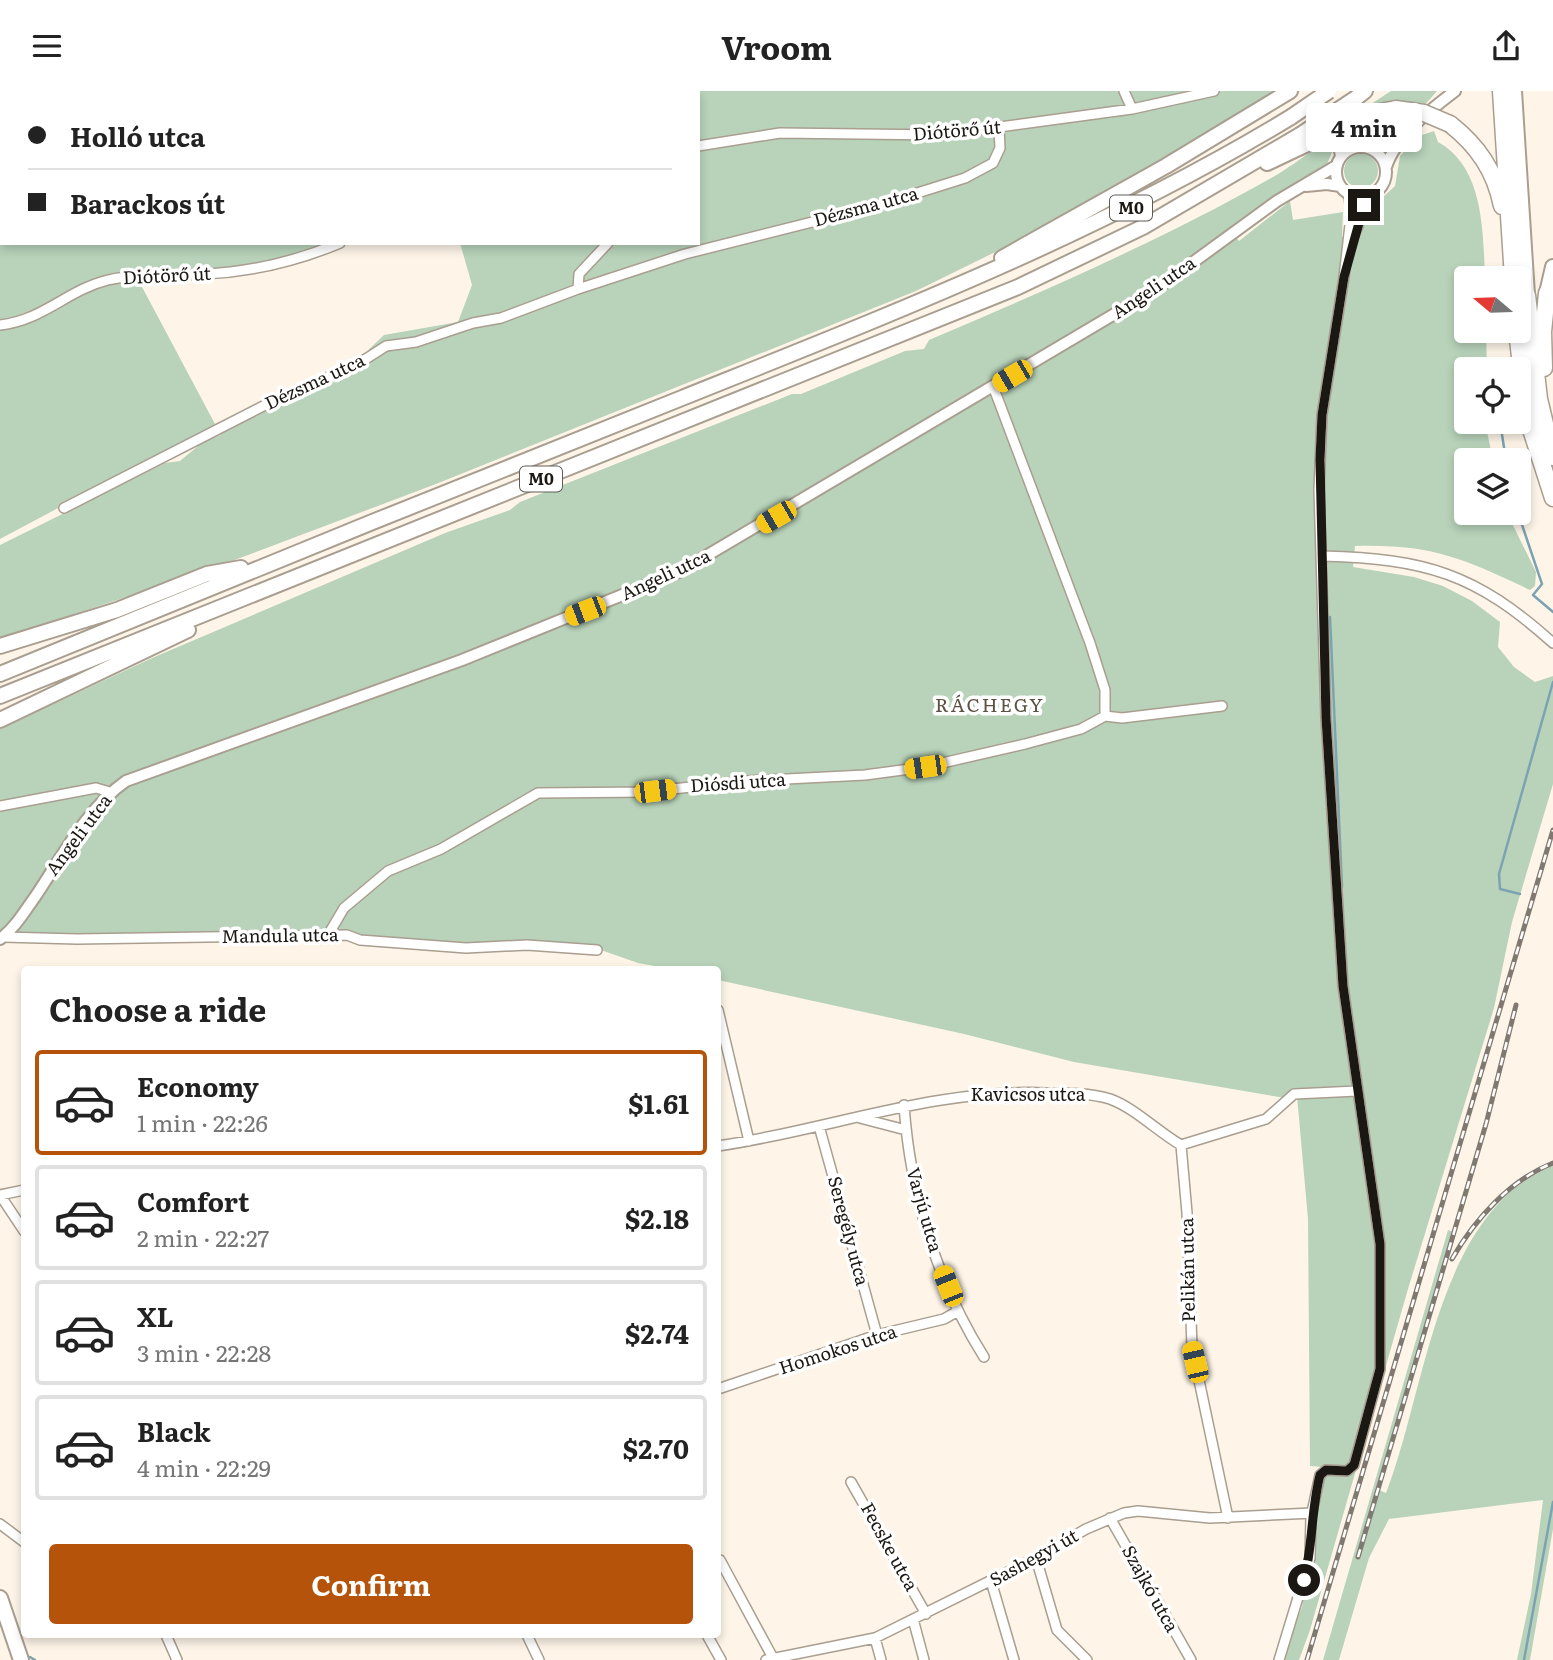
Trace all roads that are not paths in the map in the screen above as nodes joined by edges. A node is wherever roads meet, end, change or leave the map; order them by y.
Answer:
1 (1124, 91) edge
2 (1214, 91) edge
3 (1329, 91) edge
4 (1455, 91) edge
5 (1286, 94) edge
6 (1360, 94) edge
7 (1508, 96) edge
8 (1132, 109) junction
9 (1363, 115) joint
10 (1416, 124) junction
11 (999, 128) junction
12 (1303, 140) junction
13 (700, 146) edge
14 (1367, 147) junction
15 (1339, 161) junction
16 (1386, 167) junction
17 (1345, 190) junction
18 (1293, 191) junction
19 (1370, 196) junction
20 (335, 245) edge
21 (606, 245) edge
22 (1512, 266) edge
23 (1513, 266) edge
24 (1524, 266) edge
25 (1553, 267) edge
26 (1344, 277) junction
27 (964, 284) junction
28 (578, 289) junction
29 (1547, 293) joint
30 (0, 325) edge
31 (1531, 330) edge
32 (1518, 343) edge
33 (993, 386) junction
34 (1553, 440) edge
35 (1553, 457) edge
36 (1553, 498) edge
37 (64, 508) dead end
38 (1323, 556) junction
39 (273, 562) junction
40 (214, 610) junction
41 (1553, 643) edge
42 (0, 646) edge
43 (0, 674) edge
44 (0, 696) edge
45 (1222, 706) dead end
46 (1105, 716) junction
47 (0, 720) edge
48 (110, 792) junction
49 (0, 806) edge
50 (328, 935) junction
51 (2, 938) edge
52 (597, 950) dead end
53 (721, 1023) edge
54 (1357, 1091) junction
55 (904, 1105) junction
56 (882, 1111) junction
57 (858, 1117) junction
58 (884, 1124) junction
59 (819, 1126) junction
60 (906, 1130) junction
61 (749, 1141) junction
62 (1181, 1145) junction
63 (721, 1146) edge
64 (21, 1191) edge
65 (0, 1195) edge
66 (21, 1226) edge
67 (958, 1311) junction
68 (877, 1335) junction
69 (984, 1357) dead end
70 (721, 1388) edge
71 (851, 1482) dead end
72 (1312, 1513) junction
73 (1110, 1518) junction
74 (1228, 1518) junction
75 (0, 1524) edge
76 (21, 1540) edge
77 (1029, 1559) junction
78 (721, 1562) edge
79 (991, 1581) junction
80 (0, 1598) edge
81 (926, 1614) junction
82 (913, 1619) junction
83 (167, 1638) edge
84 (528, 1638) edge
85 (709, 1638) edge
86 (876, 1638) junction
87 (803, 1657) edge
88 (769, 1659) edge
89 (21, 1660) edge
90 (177, 1660) edge
91 (539, 1660) edge
92 (721, 1660) edge
93 (881, 1660) edge
94 (923, 1660) edge
95 (1014, 1660) edge
96 (1087, 1660) edge
97 (1191, 1660) edge
98 (1279, 1660) edge

1 - 8 street
2 - 8 street, Diótörő út
3 - 27 main road, M0, bridge
4 - 10 street
5 - 27 main road
6 - 12 main road, M0, bridge
7 - 23 highway
7 - 24 main road
8 - 11 street, Diótörő út
9 - 12 main road, bridge
9 - 22 highway, bridge
10 - 14 street
10 - 16 street
11 - 13 street, Diótörő út
11 - 28 street, Dézsma utca
12 - 40 main road, M0
14 - 15 street
14 - 15 street
14 - 16 street
15 - 17 street
15 - 18 street, Angeli utca
16 - 19 street
17 - 18 street, Angeli utca
17 - 19 street
17 - 26 street
18 - 33 street, Angeli utca
19 - 26 street
20 - 30 street, Diótörő út
21 - 28 street
25 - 29 main road
26 - 38 street
27 - 39 main road, M0
28 - 37 street, Dézsma utca
29 - 34 highway
31 - 35 highway
32 - 36 highway
33 - 46 street
33 - 48 street, Angeli utca
38 - 41 street
38 - 54 street
39 - 42 main road
39 - 43 main road, M0
40 - 44 main road, M0
40 - 47 main road
45 - 46 street, Diósdi utca
46 - 50 street, Diósdi utca
48 - 49 street
48 - 51 street, Angeli utca
50 - 51 street, Mandula utca
50 - 52 street, Mandula utca
53 - 61 street
54 - 62 street
54 - 72 street
55 - 56 street, Kavicsos utca
55 - 60 street, Varjú utca
55 - 62 street, Kavicsos utca
56 - 57 street, Kavicsos utca
56 - 58 street
57 - 58 street, Kavicsos utca
57 - 59 street, Kavicsos utca
58 - 60 street, Kavicsos utca
59 - 61 street, Kavicsos utca
59 - 68 street, Seregély utca
60 - 67 street, Varjú utca
61 - 63 street, Kavicsos utca
62 - 74 street, Pelikán utca
64 - 65 street
65 - 66 street
67 - 68 street, Homokos utca
67 - 69 street, Varjú utca
68 - 70 street, Homokos utca
71 - 81 street, Fecske utca
72 - 74 street, Sashegyi út
72 - 98 street
73 - 74 street, Sashegyi út
73 - 77 street, Sashegyi út
73 - 97 street, Szajkó utca
75 - 76 street
77 - 79 street, Sashegyi út
77 - 96 street
78 - 88 street
79 - 81 street, Sashegyi út
79 - 95 street
80 - 89 main road
81 - 82 street, Sashegyi út
82 - 86 street, Sashegyi út
82 - 94 street
83 - 90 street
84 - 91 street
85 - 92 street
86 - 87 street, Sashegyi út
86 - 93 street
87 - 88 street, Sashegyi út

